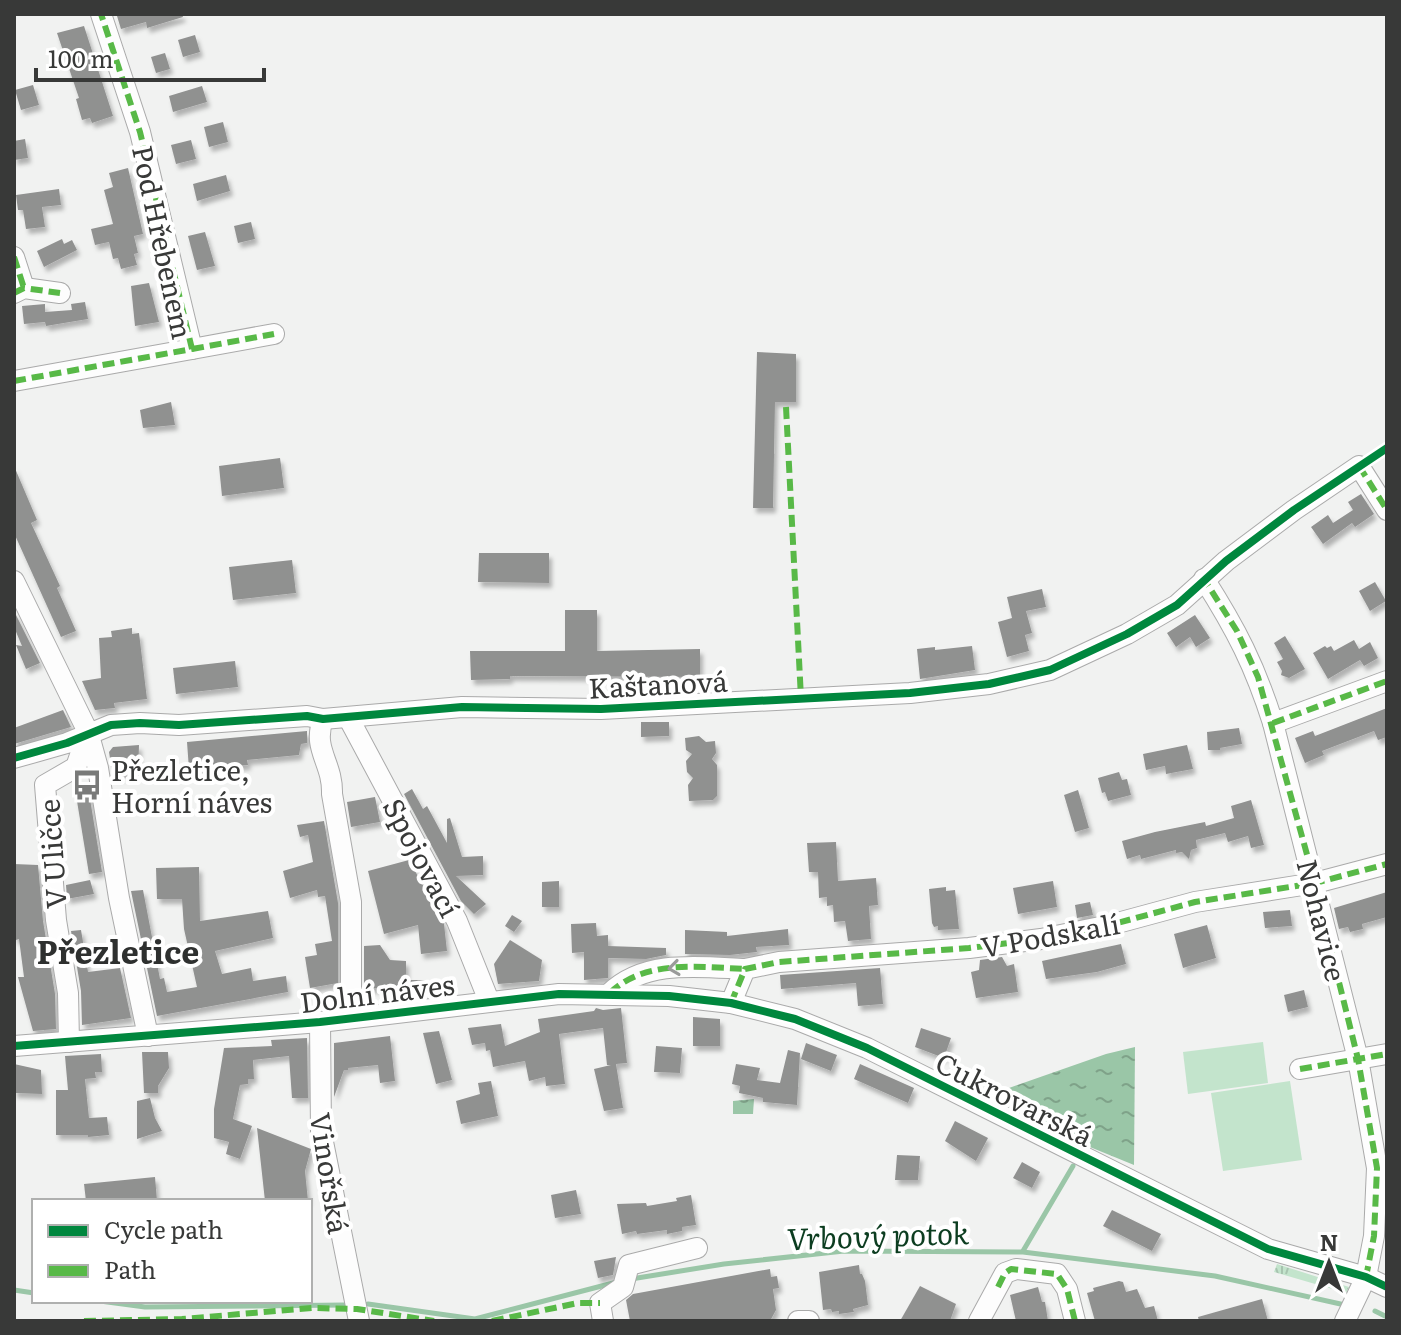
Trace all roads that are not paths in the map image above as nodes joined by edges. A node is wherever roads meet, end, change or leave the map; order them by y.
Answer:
1 (101, 14) edge
2 (14, 257) edge
3 (19, 290) edge
4 (60, 293) dead end
5 (274, 334) dead end
6 (192, 349) junction
7 (14, 381) edge
8 (1387, 510) edge
9 (1204, 579) junction
10 (14, 581) edge
11 (1387, 681) edge
12 (348, 717) junction
13 (323, 719) junction
14 (1273, 723) junction
15 (88, 732) junction
16 (14, 758) edge
17 (1387, 864) edge
18 (1315, 883) junction
19 (745, 969) junction
20 (610, 993) junction
21 (489, 1001) junction
22 (731, 1003) junction
23 (351, 1018) junction
24 (320, 1022) junction
25 (148, 1036) junction
26 (69, 1042) junction
27 (15, 1043) edge
28 (1387, 1054) edge
29 (1358, 1059) junction
30 (1300, 1069) dead end
31 (1381, 1236) edge
32 (697, 1248) dead end
33 (1366, 1277) junction
34 (1387, 1287) edge
35 (359, 1321) edge
36 (603, 1321) edge
37 (798, 1321) edge
38 (809, 1321) edge
39 (979, 1321) edge
40 (1075, 1321) edge
41 (1345, 1321) edge

1 - 6 street, Pod Hřebenem
2 - 3 street
3 - 4 street
5 - 6 street
6 - 7 street, Pod Hřebenem
8 - 9 street, Kaštanová
9 - 12 street, Kaštanová
9 - 14 street, Nohavice
10 - 15 street
11 - 14 street
12 - 13 street, Kaštanová
12 - 21 street, Spojovací
13 - 15 street, Kaštanová
13 - 23 street
14 - 18 street, Nohavice
15 - 16 street, Kaštanová
15 - 25 street
15 - 26 street, V Uličce
17 - 18 street, V Podskalí
18 - 19 street, V Podskalí
18 - 29 street, Nohavice
19 -> 20 street, V Podskalí
19 - 22 street
20 - 21 street, Dolní náves
20 - 22 street, Cukrovarská
21 - 23 street, Dolní náves
22 - 33 street, Cukrovarská
23 - 24 street, Dolní náves
24 - 25 street, Dolní náves
24 - 35 street, Vinořská
25 - 26 street, Dolní náves
26 - 27 street, Dolní náves
28 - 29 street
29 - 30 street
29 - 31 street, Nohavice
31 - 33 street, Nohavice
32 - 36 street
33 - 34 street, Cukrovarská
33 - 41 street, Nohavice
37 - 38 street
39 - 40 street

